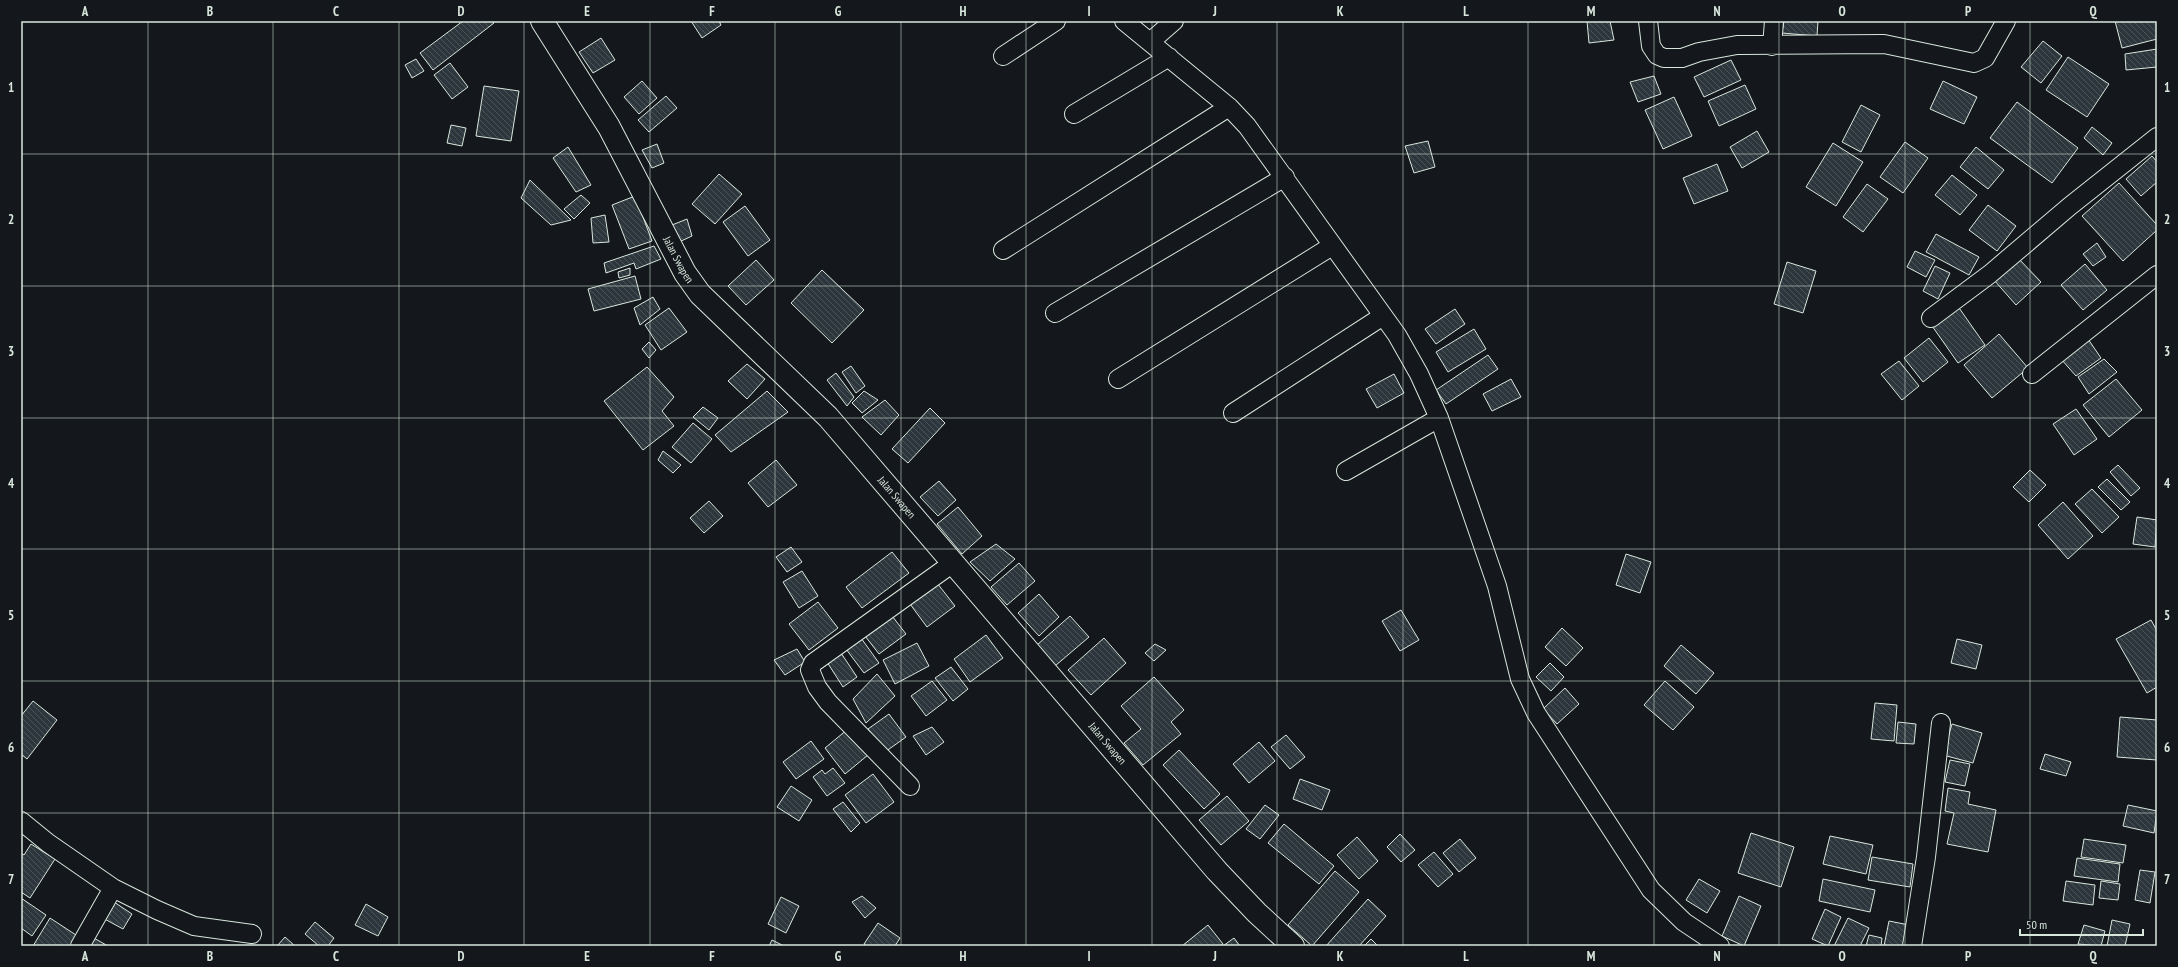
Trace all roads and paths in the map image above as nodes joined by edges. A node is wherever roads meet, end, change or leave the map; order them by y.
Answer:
1 (542, 21) edge
2 (1056, 21) edge
3 (1124, 21) edge
4 (1174, 21) edge
5 (1648, 21) edge
6 (1774, 21) edge
7 (2006, 21) edge
8 (1150, 42) junction
9 (1772, 46) junction
10 (1003, 56) dead end
11 (1169, 57) junction
12 (1229, 107) junction
13 (1074, 114) dead end
14 (2157, 137) edge
15 (1285, 177) junction
16 (1332, 246) junction
17 (1002, 250) dead end
18 (2157, 275) edge
19 (1055, 313) dead end
20 (1383, 316) junction
21 (1932, 318) dead end
22 (2032, 374) dead end
23 (1118, 379) dead end
24 (1233, 413) dead end
25 (1439, 418) junction
26 (1346, 471) dead end
27 (953, 563) junction
28 (1941, 723) dead end
29 (910, 786) dead end
30 (21, 821) edge
31 (113, 888) junction
32 (252, 934) dead end
33 (80, 946) edge
34 (1293, 946) edge
35 (1720, 946) edge
36 (1912, 946) edge

1 - 27 main road, Jalan Swapen
2 - 10 street
3 - 8 street
4 - 8 street
5 - 9 street
6 - 9 street
7 - 9 street
8 - 11 street
11 - 12 street
11 - 13 street
12 - 15 street
12 - 17 street
14 - 21 street
15 - 16 street
15 - 19 street
16 - 20 street
16 - 23 street
18 - 22 street
20 - 24 street
20 - 25 street
25 - 26 street
25 - 35 street
27 - 29 street
27 - 34 main road, Jalan Swapen
28 - 36 street
30 - 31 street
31 - 32 street
31 - 33 street

